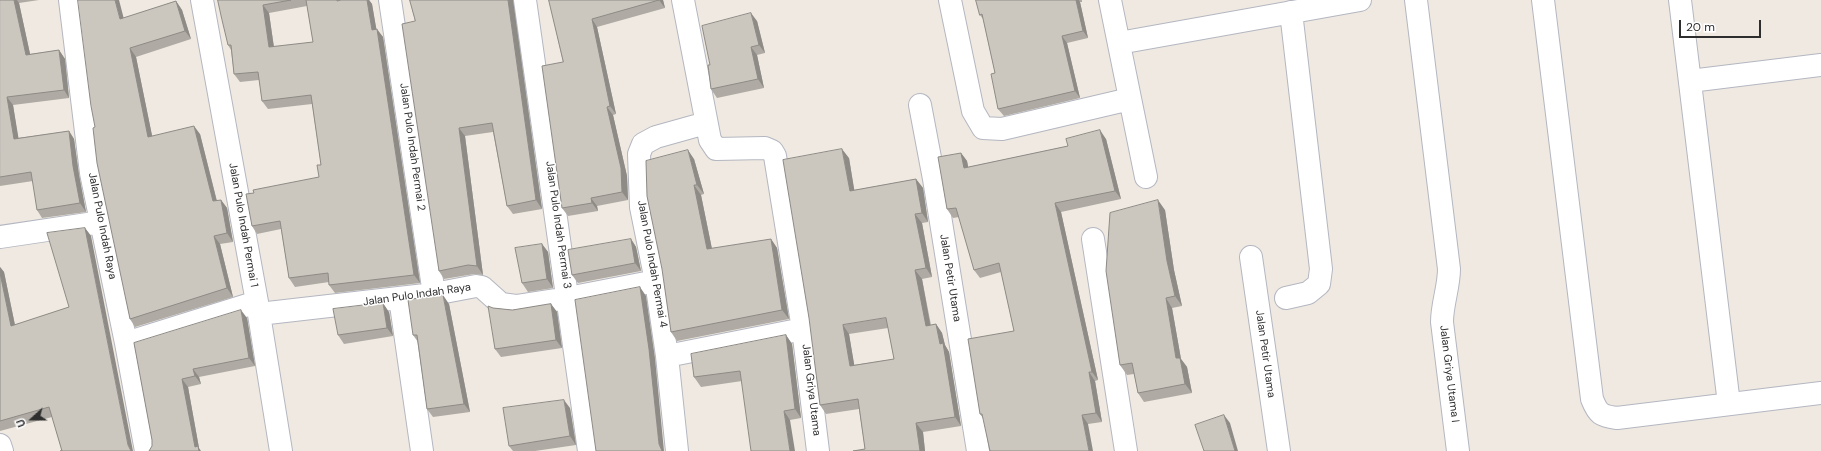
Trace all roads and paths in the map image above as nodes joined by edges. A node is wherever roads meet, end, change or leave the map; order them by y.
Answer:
1 (70, 0) edge
2 (202, 0) edge
3 (390, 0) edge
4 (525, 0) edge
5 (683, 0) edge
6 (950, 0) edge
7 (1110, 0) edge
8 (1360, 0) edge
9 (1416, 0) edge
10 (1543, 0) edge
11 (1680, 0) edge
12 (1261, 9) edge
13 (1291, 12) junction
14 (1119, 43) junction
15 (1821, 65) edge
16 (1690, 81) junction
17 (1130, 99) junction
18 (920, 105) dead end
19 (706, 123) junction
20 (1146, 177) dead end
21 (101, 222) junction
22 (0, 237) edge
23 (1093, 239) dead end
24 (1251, 257) dead end
25 (656, 281) junction
26 (434, 294) junction
27 (400, 298) junction
28 (568, 298) junction
29 (1286, 298) dead end
30 (258, 308) junction
31 (803, 329) junction
32 (126, 343) junction
33 (667, 356) junction
34 (1821, 393) edge
35 (1729, 404) junction
36 (0, 444) edge
37 (2, 451) edge
38 (146, 451) edge
39 (281, 451) edge
40 (422, 451) edge
41 (589, 451) edge
42 (677, 451) edge
43 (818, 451) edge
44 (978, 451) edge
45 (1126, 451) edge
46 (1279, 451) edge
47 (1458, 451) edge

1 - 21 street, Jalan Pulo Indah Raya
2 - 30 street, Jalan Pulo Indah Permai 1
3 - 26 street, Jalan Pulo Indah Permai 2
4 - 28 street, Jalan Pulo Indah Permai 3
5 - 19 street
6 - 17 street
7 - 14 street
8 - 13 street
9 - 47 street, Jalan Griya Utama I
10 - 35 street
11 - 16 street
12 - 13 street
12 - 14 street
13 - 29 street
14 - 17 street
15 - 16 street
16 - 35 street
17 - 20 street
18 - 44 street, Jalan Petir Utama
19 - 25 street, Jalan Pulo Indah Permai 4
19 - 31 street
21 - 22 street
21 - 32 street, Jalan Pulo Indah Raya
23 - 45 street
24 - 46 street, Jalan Petir Utama
25 - 28 street, Jalan Pulo Indah Raya
25 - 33 street, Jalan Pulo Indah Permai 4
26 - 27 street, Jalan Pulo Indah Raya
26 - 28 street, Jalan Pulo Indah Raya
27 - 30 street, Jalan Pulo Indah Raya
27 - 40 street
28 - 41 street, Jalan Pulo Indah Permai 3
30 - 32 street, Jalan Pulo Indah Raya
30 - 39 street, Jalan Pulo Indah Permai 1
31 - 33 street
31 - 43 street, Jalan Griya Utama
32 - 38 street, Jalan Pulo Indah Raya
33 - 42 street, Jalan Pulo Indah Permai 4
34 - 35 street
36 - 37 street

